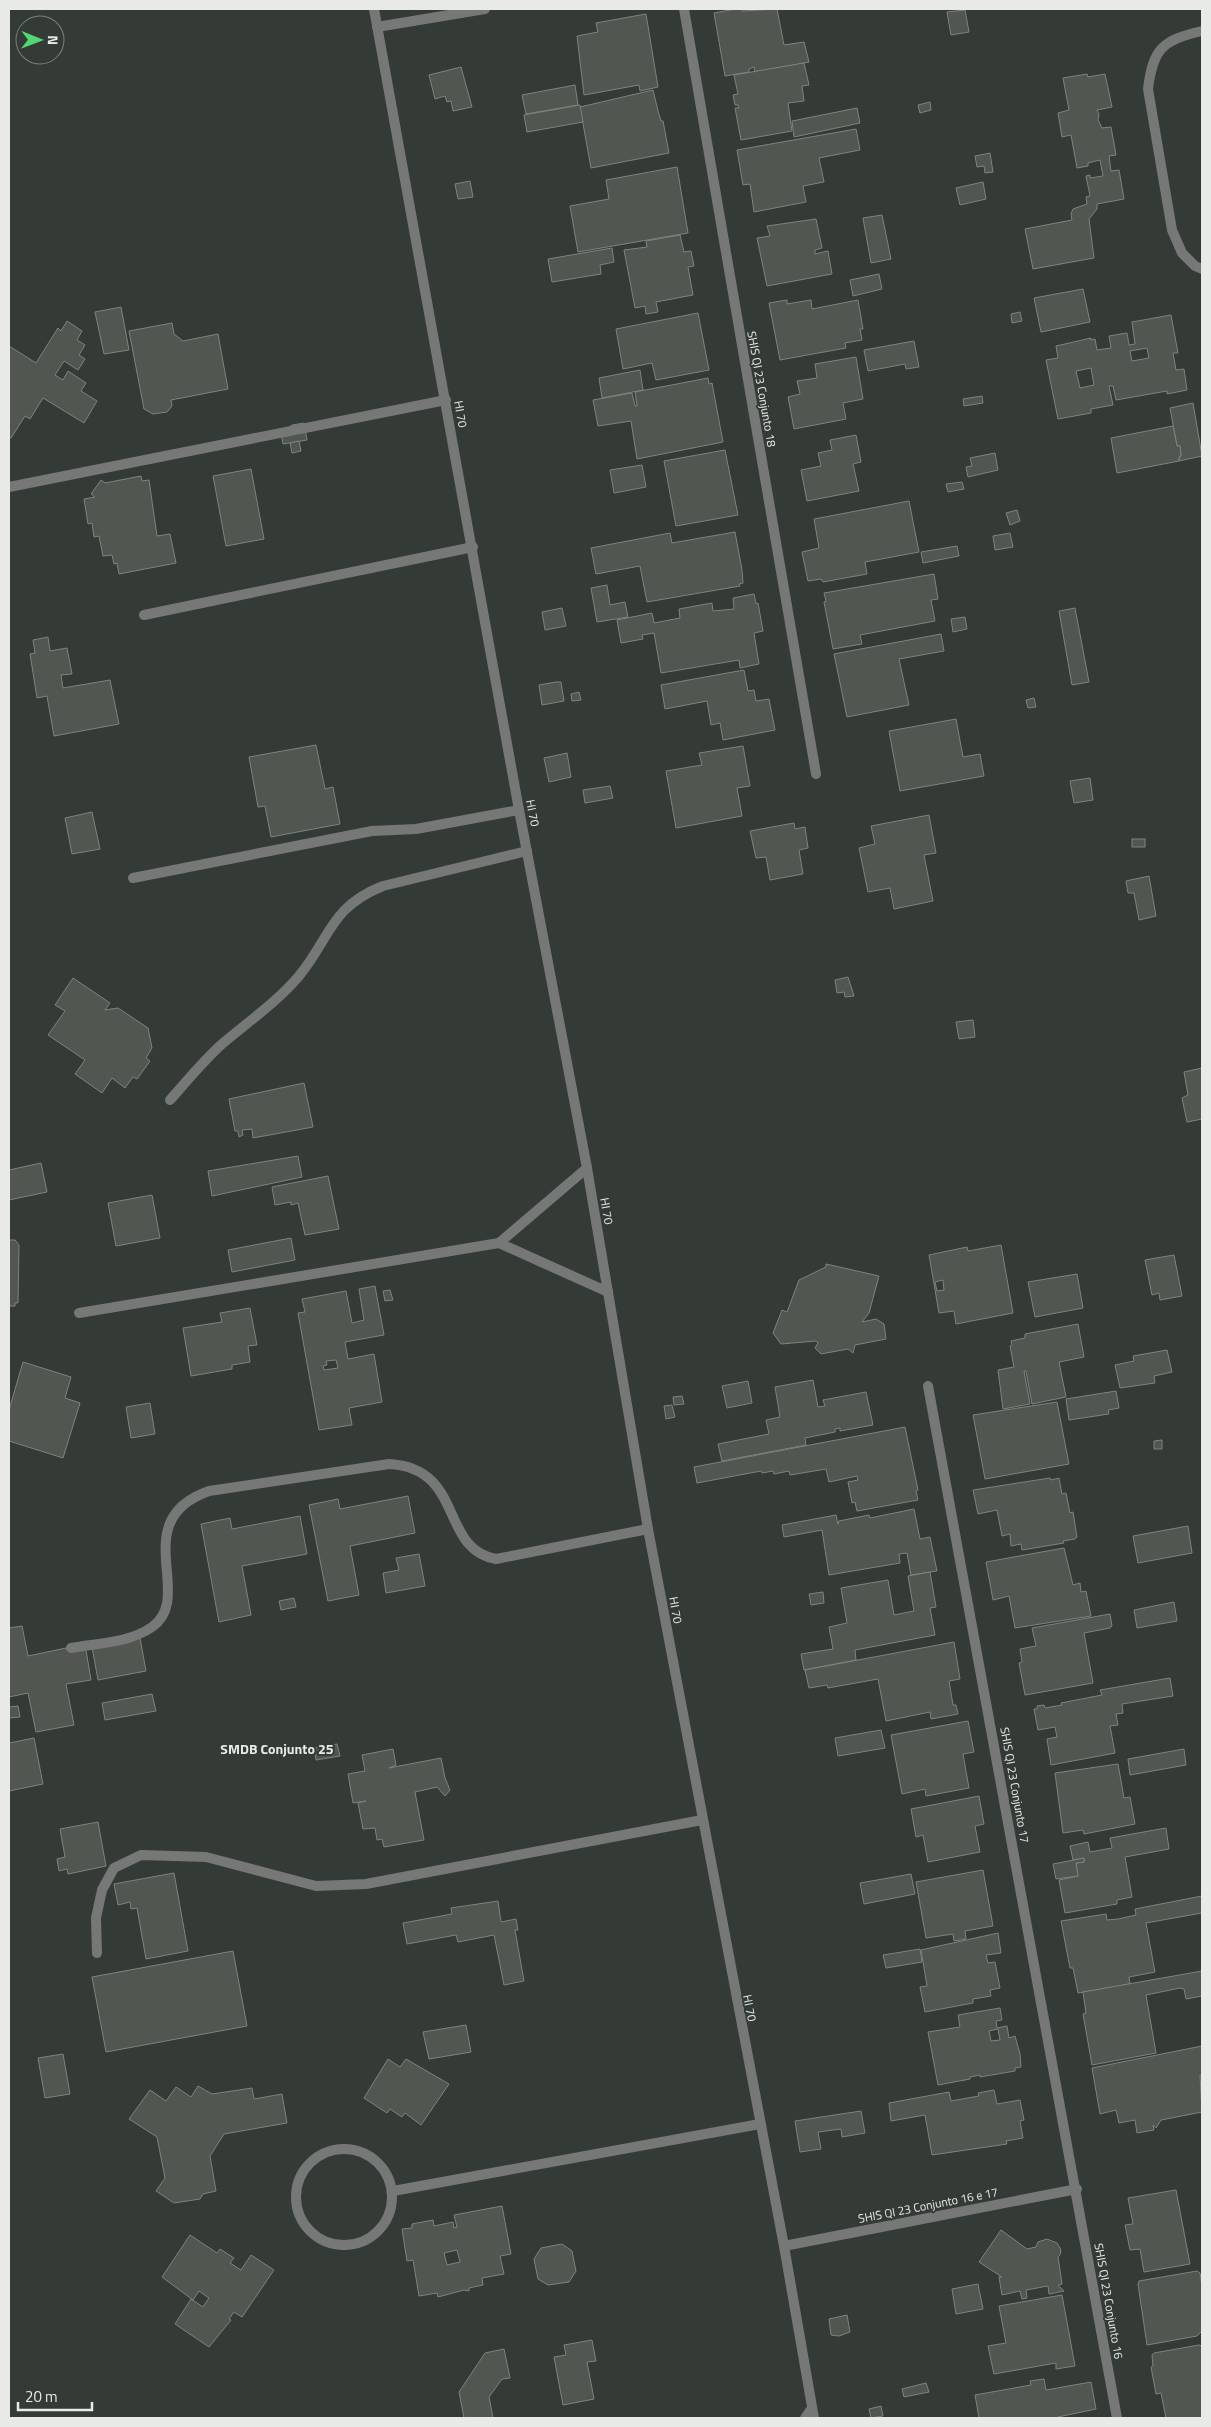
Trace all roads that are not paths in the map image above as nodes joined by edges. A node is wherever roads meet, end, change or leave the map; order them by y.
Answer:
1 (374, 9) edge
2 (485, 9) edge
3 (684, 9) edge
4 (378, 27) junction
5 (1202, 31) edge
6 (1202, 270) edge
7 (446, 400) junction
8 (9, 487) edge
9 (472, 547) junction
10 (144, 615) dead end
11 (816, 774) dead end
12 (519, 810) junction
13 (528, 850) junction
14 (133, 878) dead end
15 (170, 1100) dead end
16 (587, 1168) junction
17 (499, 1243) junction
18 (608, 1292) junction
19 (79, 1313) dead end
20 (928, 1386) dead end
21 (648, 1529) junction
22 (71, 1648) dead end
23 (702, 1820) junction
24 (97, 1954) dead end
25 (760, 2124) junction
26 (1077, 2189) junction
27 (393, 2192) junction
28 (784, 2246) junction
29 (812, 2408) junction
30 (805, 2418) edge
31 (814, 2418) edge
32 (1117, 2418) edge

1 - 4 street, HI 70
2 - 4 street
3 - 11 street, SHIS QI 23 Conjunto 18
4 - 7 street, HI 70
5 - 6 street
7 - 8 street
7 - 9 street, HI 70
9 - 10 street
9 - 12 street, HI 70
12 - 13 street, HI 70
12 - 14 street
13 - 15 street
13 - 16 street, HI 70
16 - 17 street
16 - 18 street, HI 70
17 - 18 street
17 - 19 street
18 - 21 street, HI 70
20 - 26 street, SHIS QI 23 Conjunto 17
21 - 22 street
21 - 23 street, HI 70
23 - 24 street
23 - 25 street, HI 70
25 - 27 street
25 - 28 street, HI 70
26 - 28 street, SHIS QI 23 Conjunto 16 e 17
26 - 32 street, SHIS QI 23 Conjunto 16
27 - 27 street
28 - 29 street, HI 70
29 - 30 street
29 - 31 street, HI 70

